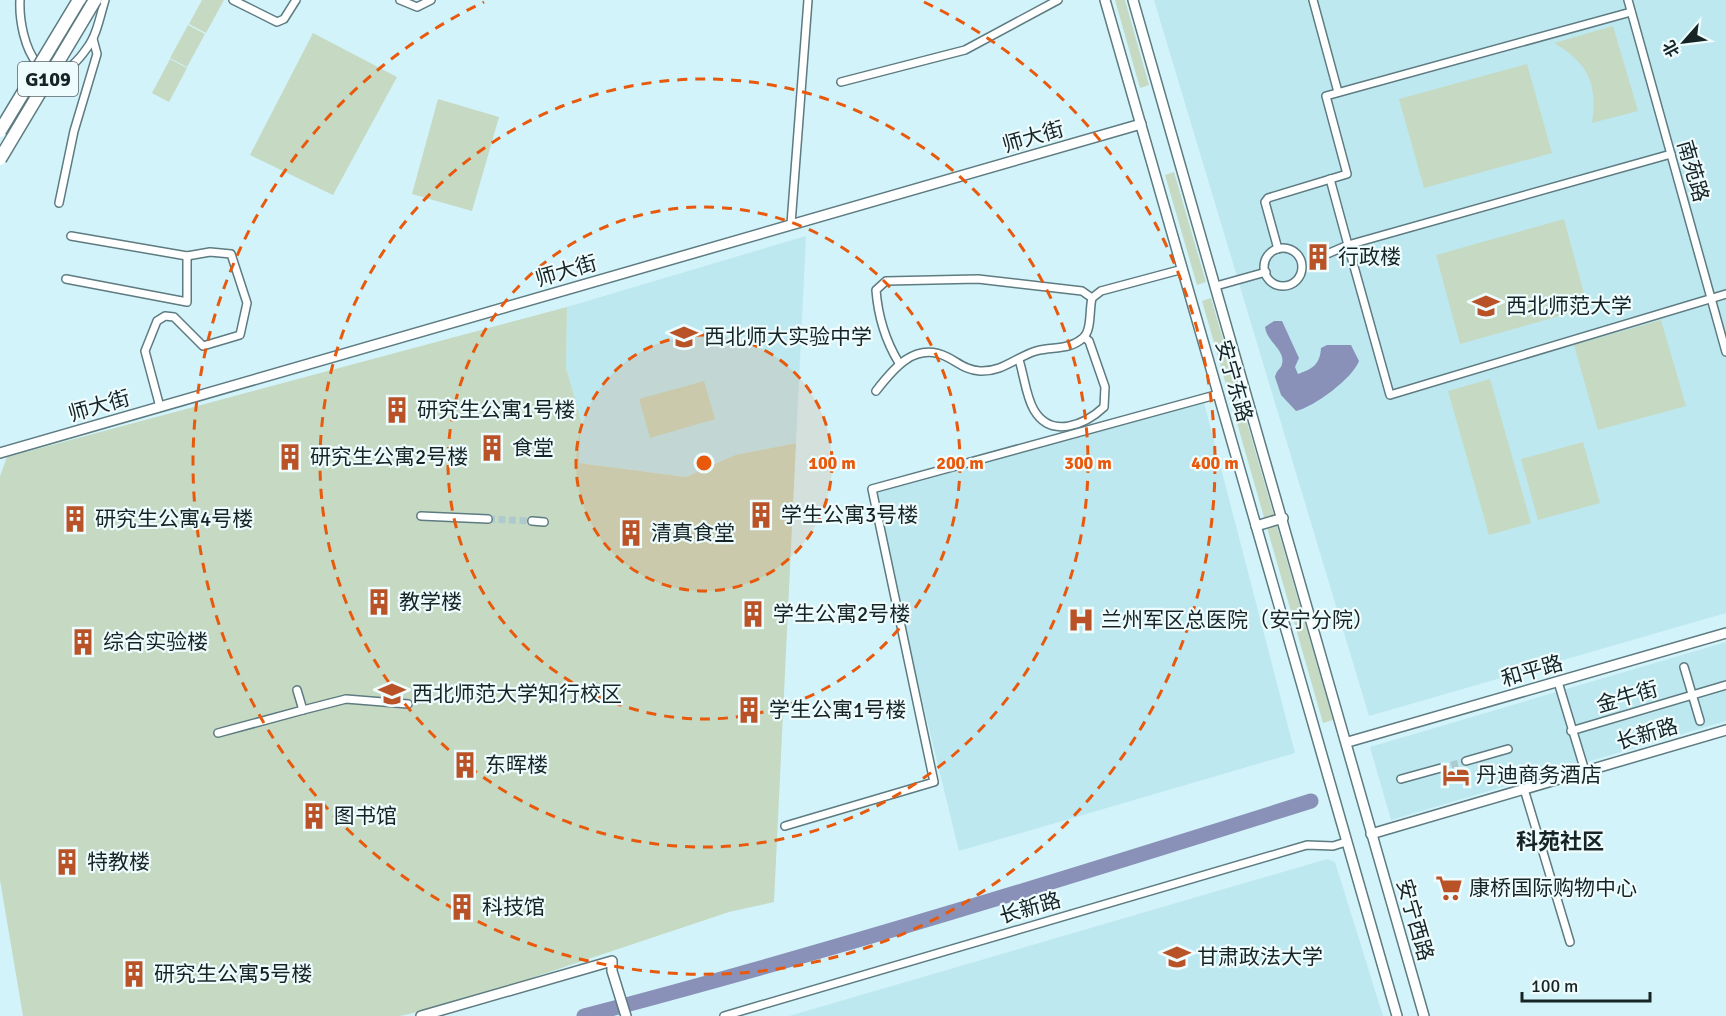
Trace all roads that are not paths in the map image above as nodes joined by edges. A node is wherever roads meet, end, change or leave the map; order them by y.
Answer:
1 (20, 0) edge
2 (79, 0) edge
3 (95, 0) edge
4 (105, 0) edge
5 (233, 0) edge
6 (296, 0) edge
7 (400, 0) edge
8 (431, 0) edge
9 (808, 0) edge
10 (1058, 0) edge
11 (1105, 0) edge
12 (1133, 0) edge
13 (1313, 0) edge
14 (1628, 0) edge
15 (1631, 12) junction
16 (93, 39) junction
17 (841, 82) dead end
18 (1338, 92) junction
19 (1141, 124) junction
20 (0, 131) edge
21 (1671, 154) junction
22 (0, 159) edge
23 (1330, 179) junction
24 (59, 203) dead end
25 (791, 224) junction
26 (71, 236) dead end
27 (1348, 245) junction
28 (1278, 249) junction
29 (1327, 254) tunnel mouth
30 (187, 256) junction
31 (1183, 269) junction
32 (1266, 272) junction
33 (66, 279) dead end
34 (1216, 286) junction
35 (1726, 294) edge
36 (1092, 298) junction
37 (1711, 299) junction
38 (1084, 337) junction
39 (1726, 352) edge
40 (1020, 360) junction
41 (899, 363) junction
42 (876, 391) dead end
43 (1219, 394) junction
44 (160, 407) junction
45 (0, 453) edge
46 (421, 516) dead end
47 (1283, 518) junction
48 (488, 519) tunnel mouth
49 (532, 521) tunnel mouth
50 (544, 522) dead end
51 (1256, 526) junction
52 (1726, 633) edge
53 (1684, 667) dead end
54 (1558, 682) junction
55 (1726, 685) edge
56 (297, 690) dead end
57 (1692, 695) junction
58 (408, 704) dead end
59 (303, 710) junction
60 (1700, 721) dead end
61 (1726, 730) edge
62 (1571, 731) junction
63 (218, 733) dead end
64 (1348, 742) junction
65 (1508, 749) dead end
66 (1466, 761) tunnel mouth
67 (1441, 768) tunnel mouth
68 (1585, 771) junction
69 (1401, 779) dead end
70 (1524, 789) junction
71 (785, 826) dead end
72 (1371, 834) junction
73 (1346, 842) junction
74 (1570, 942) dead end
75 (626, 1015) edge
76 (421, 1016) edge
77 (724, 1016) edge
78 (1397, 1016) edge
79 (1424, 1016) edge

1 - 16 street
2 - 20 highway, G109, bridge
3 - 22 highway, G109, bridge
4 - 16 street
5 - 6 street
7 - 8 street
9 - 25 street
10 - 17 street
11 - 19 street, 安宁东路
12 - 34 street, 安宁东路
13 - 18 street
14 - 15 street, 南苑路
15 - 18 street
15 - 21 street, 南苑路
16 - 24 street
18 - 23 street
19 - 25 street, 师大街
19 - 31 street, 安宁东路
21 - 27 street
21 - 37 street, 南苑路
23 - 27 street
23 - 28 street
25 - 44 street, 师大街
26 - 30 street
27 - 29 street
27 - 37 street
28 - 32 street
28 - 32 street
30 - 33 street
30 - 44 street
31 - 36 street
31 - 43 street, 安宁东路
32 - 34 street
34 - 47 street, 安宁东路
35 - 37 street
36 - 38 street
36 - 41 street
37 - 39 street, 南苑路
38 - 40 street
38 - 40 street
40 - 41 street
41 - 42 street
43 - 51 street, 安宁东路
43 - 71 street
44 - 45 street, 师大街
46 - 48 street
47 - 51 street
47 - 64 street, 安宁东路
49 - 50 street
51 - 73 street, 安宁东路
52 - 54 street, 和平路
53 - 57 street, 金牛街
54 - 62 street, 金牛街
54 - 64 street, 和平路
55 - 57 street, 金牛街
56 - 59 street
57 - 60 street, 金牛街
57 - 62 street, 金牛街
58 - 59 street
59 - 63 street
61 - 68 street, 长新路
62 - 68 street, 金牛街
64 - 72 street, 安宁东路
65 - 66 street
67 - 69 street
68 - 70 street, 长新路
70 - 72 street, 长新路
70 - 74 street
72 - 79 street, 安宁西路
73 - 77 street, 长新路
73 - 78 street
75 - 76 street

